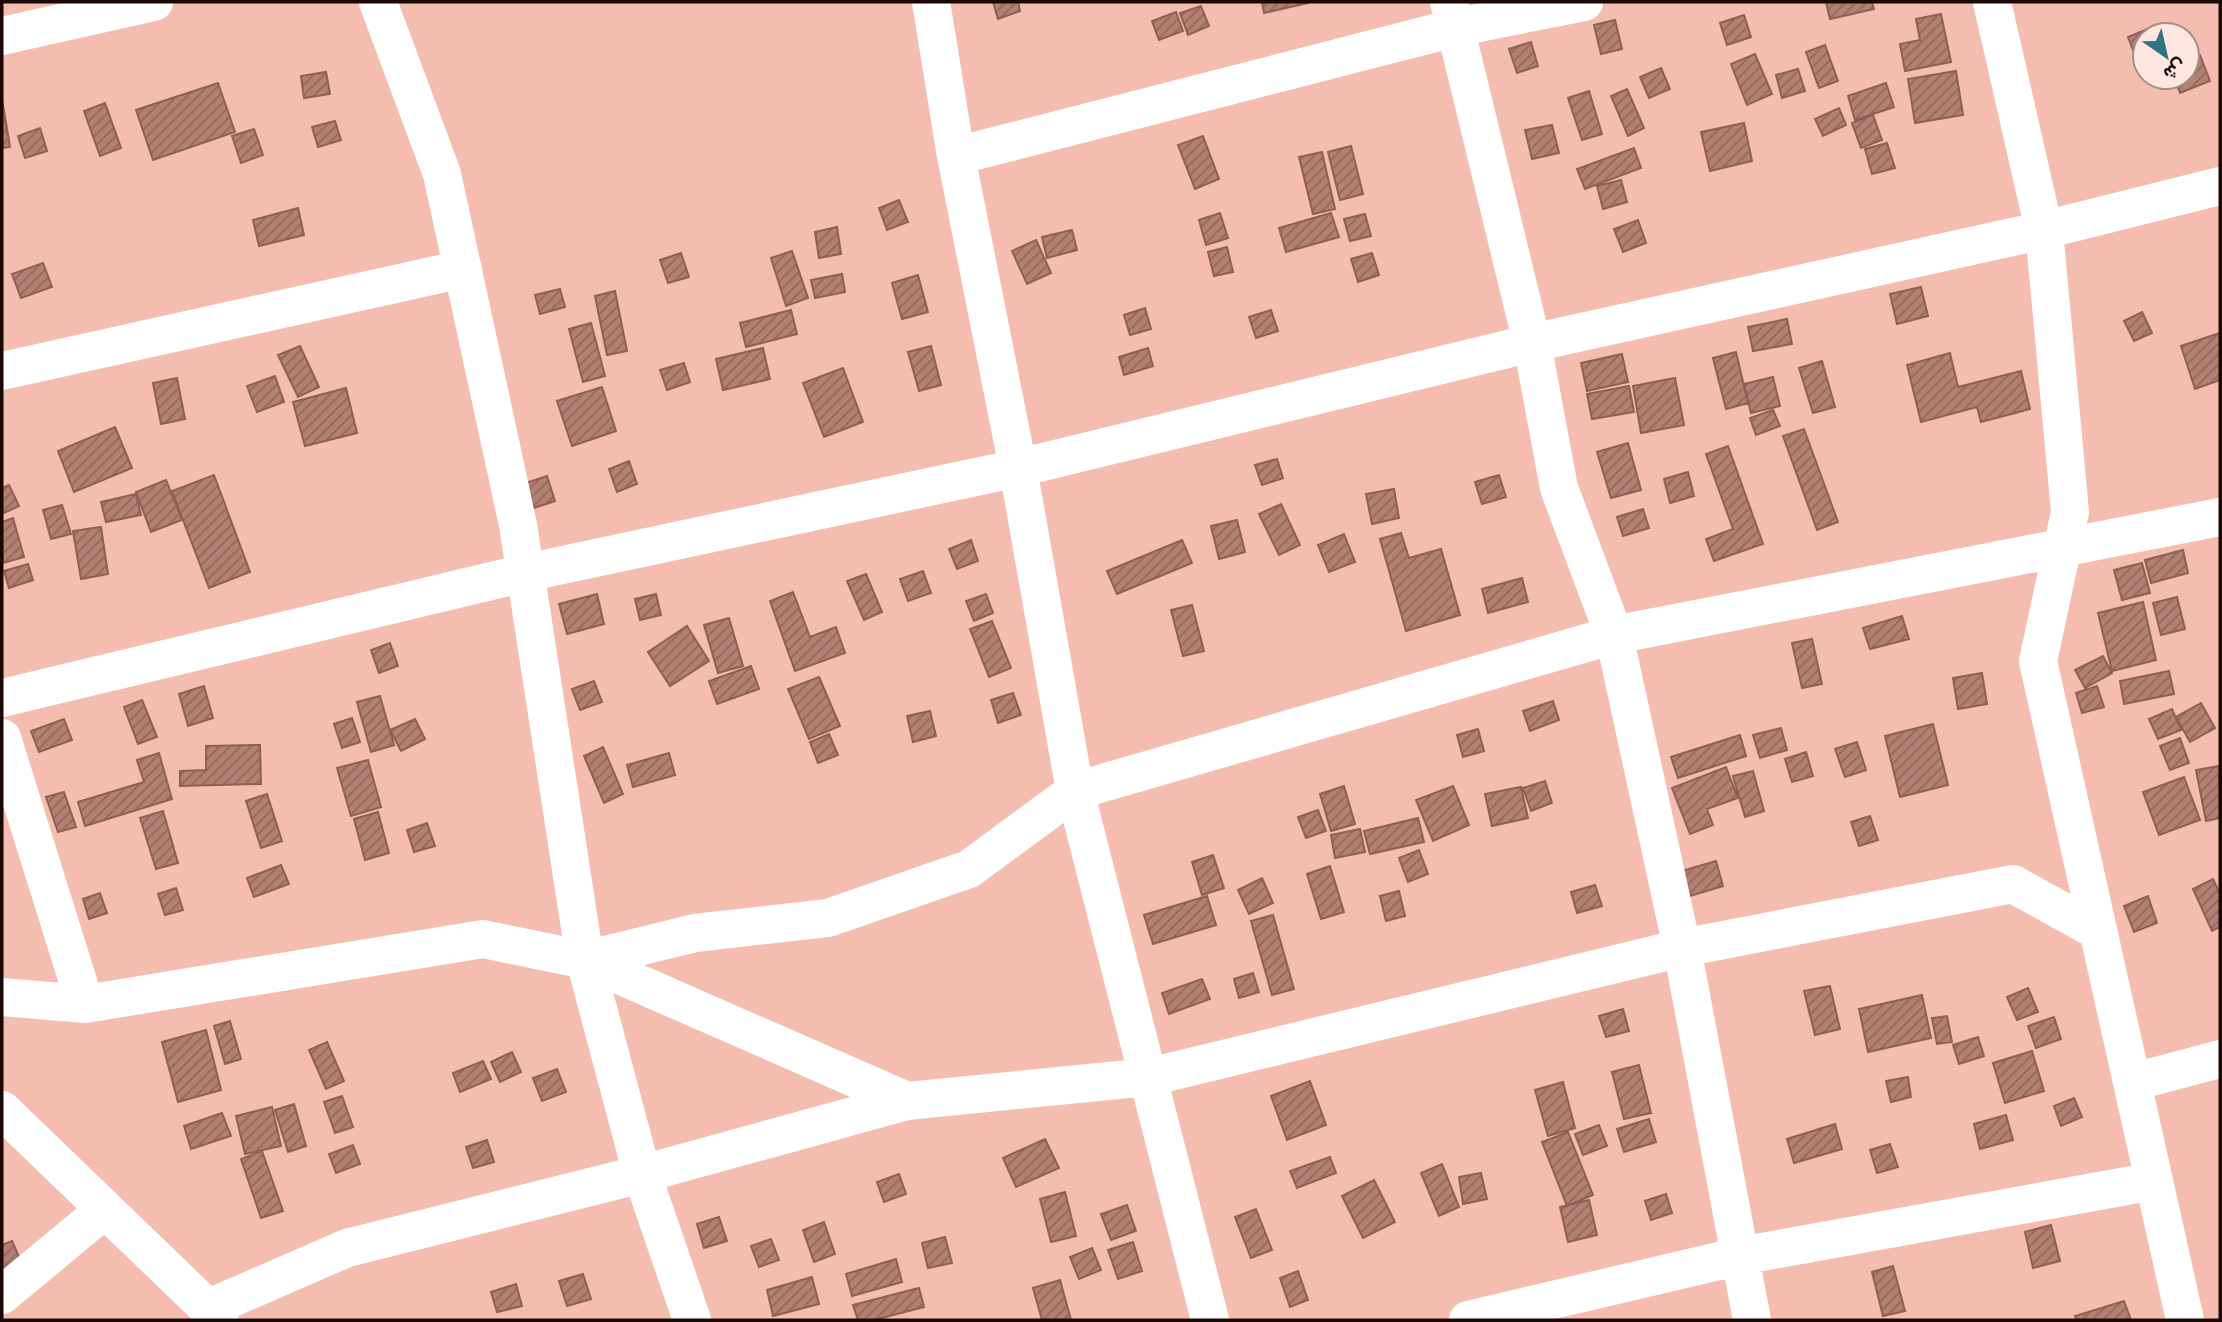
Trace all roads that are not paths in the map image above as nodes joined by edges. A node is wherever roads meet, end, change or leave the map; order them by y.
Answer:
1 (154, 2) edge
2 (378, 2) edge
3 (932, 2) edge
4 (1584, 2) edge
5 (1993, 2) edge
6 (1453, 14) edge
7 (2, 36) edge
8 (956, 156) junction
9 (2220, 186) edge
10 (2044, 230) junction
11 (463, 269) junction
12 (1532, 343) junction
13 (2, 371) edge
14 (1018, 468) junction
15 (2220, 517) edge
16 (2062, 548) junction
17 (525, 573) junction
18 (1614, 635) junction
19 (2, 698) edge
20 (2, 738) edge
21 (1075, 791) junction
22 (2098, 931) junction
23 (1682, 948) junction
24 (585, 961) junction
25 (2, 997) edge
26 (86, 1004) junction
27 (2220, 1059) edge
28 (1149, 1077) junction
29 (2133, 1082) junction
30 (907, 1101) junction
31 (2, 1110) edge
32 (642, 1174) junction
33 (2154, 1181) junction
34 (103, 1211) junction
35 (1740, 1256) junction
36 (2, 1295) edge
37 (214, 1314) edge
38 (692, 1320) edge
39 (1210, 1320) edge
40 (1468, 1320) edge
41 (1752, 1320) edge
42 (2185, 1320) edge

1 - 7 street
2 - 11 street
3 - 8 street
4 - 6 street
5 - 10 street
6 - 8 street
6 - 12 street
8 - 14 street
9 - 10 street
10 - 12 street
10 - 16 street
11 - 13 street
11 - 17 street
12 - 14 street
12 - 18 street
14 - 17 street
14 - 21 street
15 - 16 street
16 - 18 street
16 - 22 street
17 - 19 street
17 - 24 street
18 - 21 street
18 - 23 street
20 - 26 street
21 - 24 street
21 - 28 street
22 - 23 street
22 - 29 street
23 - 28 street
23 - 35 street
24 - 26 street
24 - 30 street
24 - 32 street
25 - 26 street
27 - 29 street
28 - 30 street
28 - 39 street
29 - 33 street
30 - 32 street
31 - 34 street
32 - 37 street
32 - 38 street
33 - 35 street
33 - 42 street
34 - 36 street
34 - 37 street
35 - 40 street
35 - 41 street

